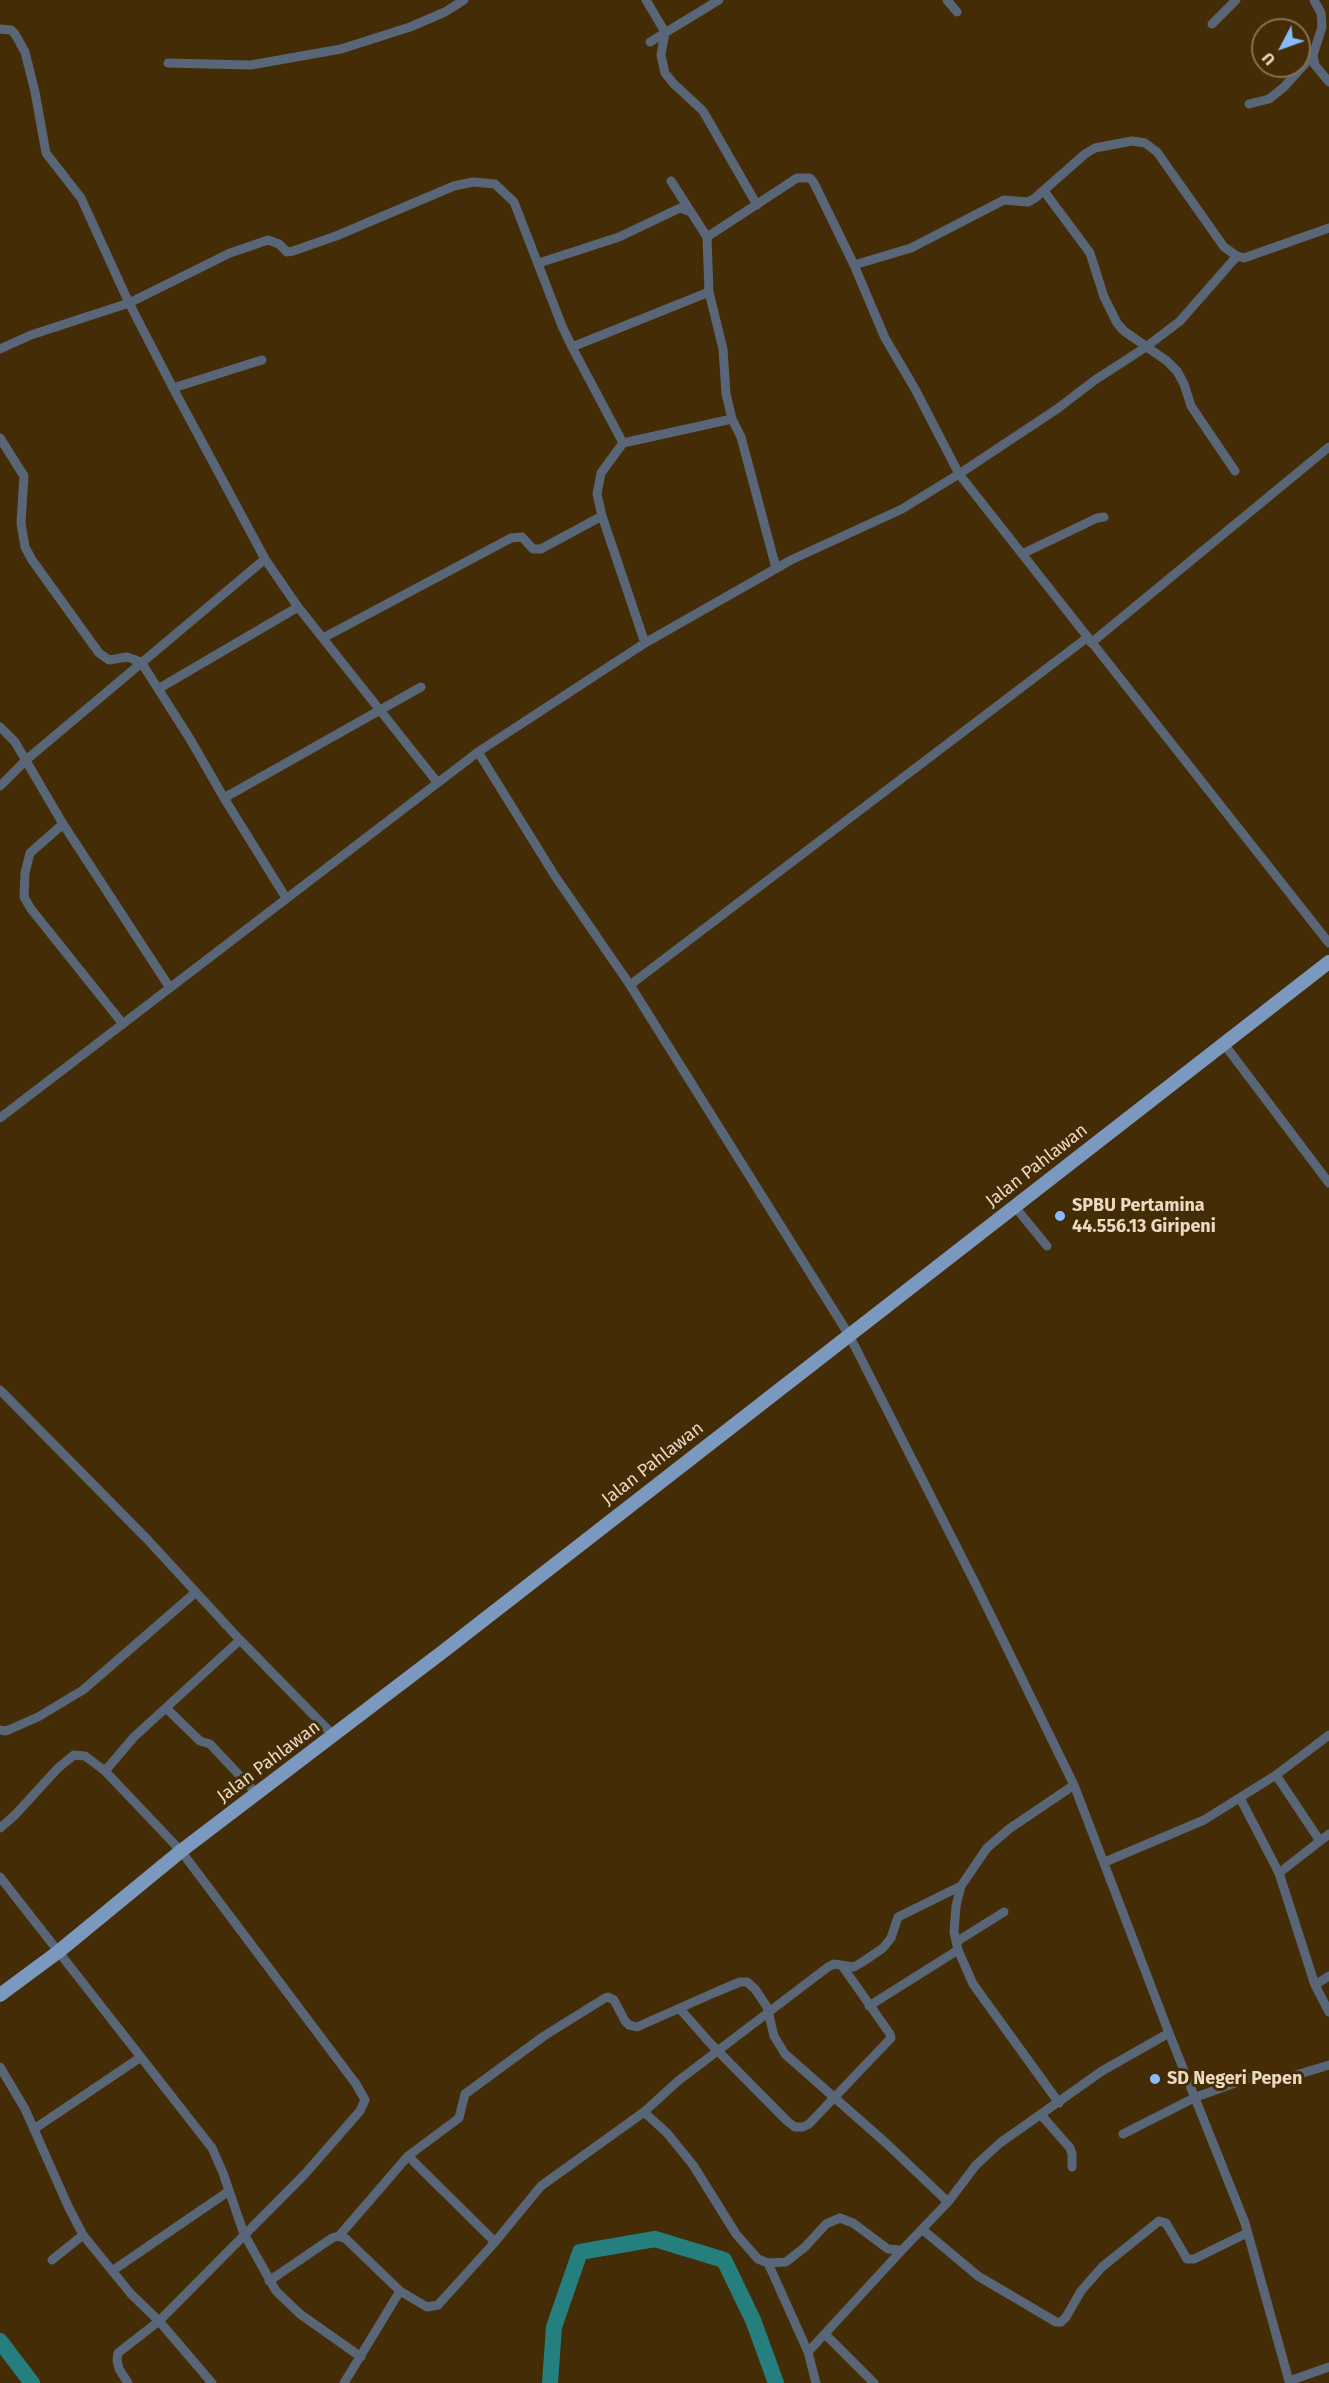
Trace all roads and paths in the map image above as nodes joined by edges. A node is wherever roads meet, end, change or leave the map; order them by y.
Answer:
1 (464, 0) edge
2 (646, 0) edge
3 (719, 0) edge
4 (947, 0) edge
5 (1236, 0) edge
6 (1314, 0) edge
7 (957, 12) dead end
8 (1212, 24) dead end
9 (0, 28) edge
10 (665, 32) junction
11 (650, 42) dead end
12 (1313, 55) junction
13 (168, 63) dead end
14 (1329, 82) edge
15 (1249, 104) dead end
16 (671, 181) dead end
17 (1044, 191) junction
18 (757, 205) junction
19 (691, 212) junction
20 (1329, 228) edge
21 (707, 237) junction
22 (1237, 256) junction
23 (539, 263) junction
24 (854, 266) junction
25 (709, 292) junction
26 (129, 303) junction
27 (572, 347) junction
28 (1146, 347) junction
29 (0, 349) edge
30 (262, 360) dead end
31 (172, 388) junction
32 (732, 419) junction
33 (0, 438) edge
34 (623, 443) junction
35 (1329, 447) edge
36 (1235, 471) dead end
37 (959, 474) junction
38 (602, 516) junction
39 (1104, 517) dead end
40 (1022, 554) junction
41 (264, 559) junction
42 (776, 568) junction
43 (298, 607) junction
44 (323, 638) junction
45 (1090, 640) junction
46 (645, 643) junction
47 (141, 662) junction
48 (421, 687) dead end
49 (158, 689) junction
50 (382, 710) junction
51 (0, 727) edge
52 (478, 752) junction
53 (26, 760) junction
54 (437, 782) junction
55 (0, 786) edge
56 (224, 798) junction
57 (63, 824) junction
58 (286, 898) junction
59 (1329, 943) edge
60 (1329, 962) edge
61 (630, 986) junction
62 (170, 988) junction
63 (123, 1024) junction
64 (1224, 1044) junction
65 (1, 1115) edge
66 (1329, 1183) edge
67 (1015, 1206) junction
68 (1047, 1245) dead end
69 (849, 1335) junction
70 (0, 1390) edge
71 (196, 1592) junction
72 (240, 1640) junction
73 (166, 1708) junction
74 (0, 1730) edge
75 (1329, 1735) edge
76 (334, 1736) junction
77 (105, 1771) junction
78 (1276, 1775) junction
79 (1074, 1785) junction
80 (257, 1794) junction
81 (1240, 1798) junction
82 (0, 1828) edge
83 (1329, 1834) edge
84 (1320, 1841) junction
85 (181, 1851) junction
86 (1105, 1862) junction
87 (1279, 1873) junction
88 (0, 1877) edge
89 (961, 1886) junction
90 (1004, 1912) dead end
91 (957, 1946) junction
92 (58, 1952) junction
93 (843, 1967) junction
94 (1329, 1976) edge
95 (1315, 1985) junction
96 (0, 1995) edge
97 (869, 2006) junction
98 (680, 2009) junction
99 (768, 2012) junction
100 (1329, 2012) edge
101 (1169, 2033) junction
102 (718, 2051) junction
103 (141, 2057) junction
104 (1329, 2065) edge
105 (0, 2067) edge
106 (834, 2096) junction
107 (1196, 2097) junction
108 (1059, 2103) junction
109 (645, 2112) junction
110 (1042, 2116) junction
111 (34, 2129) junction
112 (1123, 2134) dead end
113 (408, 2156) junction
114 (1072, 2167) dead end
115 (229, 2191) junction
116 (948, 2202) junction
117 (923, 2230) junction
118 (1247, 2233) junction
119 (244, 2234) junction
120 (84, 2235) junction
121 (339, 2236) junction
122 (495, 2242) junction
123 (902, 2250) junction
124 (52, 2260) dead end
125 (768, 2263) junction
126 (112, 2271) junction
127 (269, 2281) junction
128 (400, 2291) junction
129 (159, 2321) junction
130 (825, 2334) junction
131 (808, 2352) junction
132 (361, 2357) junction
133 (1329, 2367) edge
134 (1288, 2382) edge
135 (128, 2383) edge
136 (212, 2383) edge
137 (344, 2383) edge
138 (816, 2383) edge
139 (874, 2383) edge

1 - 13 street
2 - 10 street
3 - 10 street
4 - 7 street
5 - 8 street
6 - 12 street
9 - 26 street
10 - 11 street
10 - 18 street
12 - 14 street
12 - 15 street
16 - 19 street
17 - 22 street
17 - 24 street
17 - 28 street
18 - 21 street
18 - 24 street
19 - 21 street
19 - 23 street
20 - 22 street
21 - 25 street
22 - 28 street
23 - 26 street
23 - 27 street
24 - 37 street
25 - 27 street
25 - 32 street
26 - 29 street
26 - 31 street
27 - 34 street
28 - 36 street
28 - 37 street
30 - 31 street
31 - 41 street
32 - 34 street
32 - 42 street
33 - 47 street
34 - 38 street
35 - 45 street
37 - 40 street
37 - 42 street
38 - 44 street
38 - 46 street
39 - 40 street
40 - 45 street
41 - 43 street
41 - 47 street
42 - 46 street
43 - 44 street
43 - 49 street
44 - 50 street
45 - 59 street
45 - 61 street
46 - 52 street
47 - 49 street
47 - 53 street
48 - 50 street
49 - 56 street
50 - 54 street
50 - 56 street
51 - 53 street
52 - 54 street
52 - 61 street
53 - 55 street
53 - 57 street
54 - 58 street
56 - 58 street
57 - 62 street
57 - 63 street
58 - 62 street
60 - 64 main road, Jalan Pahlawan
61 - 69 street
62 - 63 street
63 - 65 street
64 - 66 street
64 - 67 main road, Jalan Pahlawan
67 - 68 street
67 - 69 main road, Jalan Pahlawan
69 - 76 main road, Jalan Pahlawan
69 - 79 street
70 - 71 street
71 - 72 street
71 - 74 street
72 - 73 street
72 - 76 street
73 - 77 street
73 - 80 street
75 - 78 street
76 - 80 main road, Jalan Pahlawan
77 - 82 street
77 - 85 street
78 - 81 street
78 - 84 street
79 - 86 street
79 - 89 street
80 - 85 main road, Jalan Pahlawan
81 - 86 street
81 - 87 street
83 - 84 street
84 - 87 street
85 - 92 main road, Jalan Pahlawan
85 - 119 street
86 - 101 street
87 - 95 street
88 - 92 street
89 - 91 street
89 - 93 street
90 - 91 street
91 - 97 street
91 - 108 street
92 - 96 main road, Jalan Pahlawan
92 - 103 street
93 - 97 street
93 - 99 street
94 - 95 street
95 - 100 street
97 - 106 street
98 - 99 street
98 - 102 street
98 - 113 street
99 - 102 street
99 - 106 street
101 - 107 street
101 - 108 street
102 - 106 street
102 - 109 street
103 - 111 street
103 - 115 street
104 - 107 street
105 - 111 street
106 - 116 street
107 - 112 street
107 - 118 street
108 - 110 street
109 - 122 street
109 - 125 street
110 - 114 street
110 - 116 street
111 - 120 street
113 - 121 street
113 - 122 street
115 - 119 street
115 - 126 street
116 - 117 street
117 - 118 street
117 - 123 street
118 - 134 street
119 - 127 street
119 - 129 street
120 - 124 street
120 - 126 street
121 - 127 street
121 - 128 street
122 - 128 street
123 - 125 street
123 - 130 street
125 - 131 street
126 - 129 street
127 - 132 street
128 - 132 street
129 - 135 street
129 - 136 street
130 - 131 street
130 - 139 street
131 - 138 street
132 - 137 street
133 - 134 street

